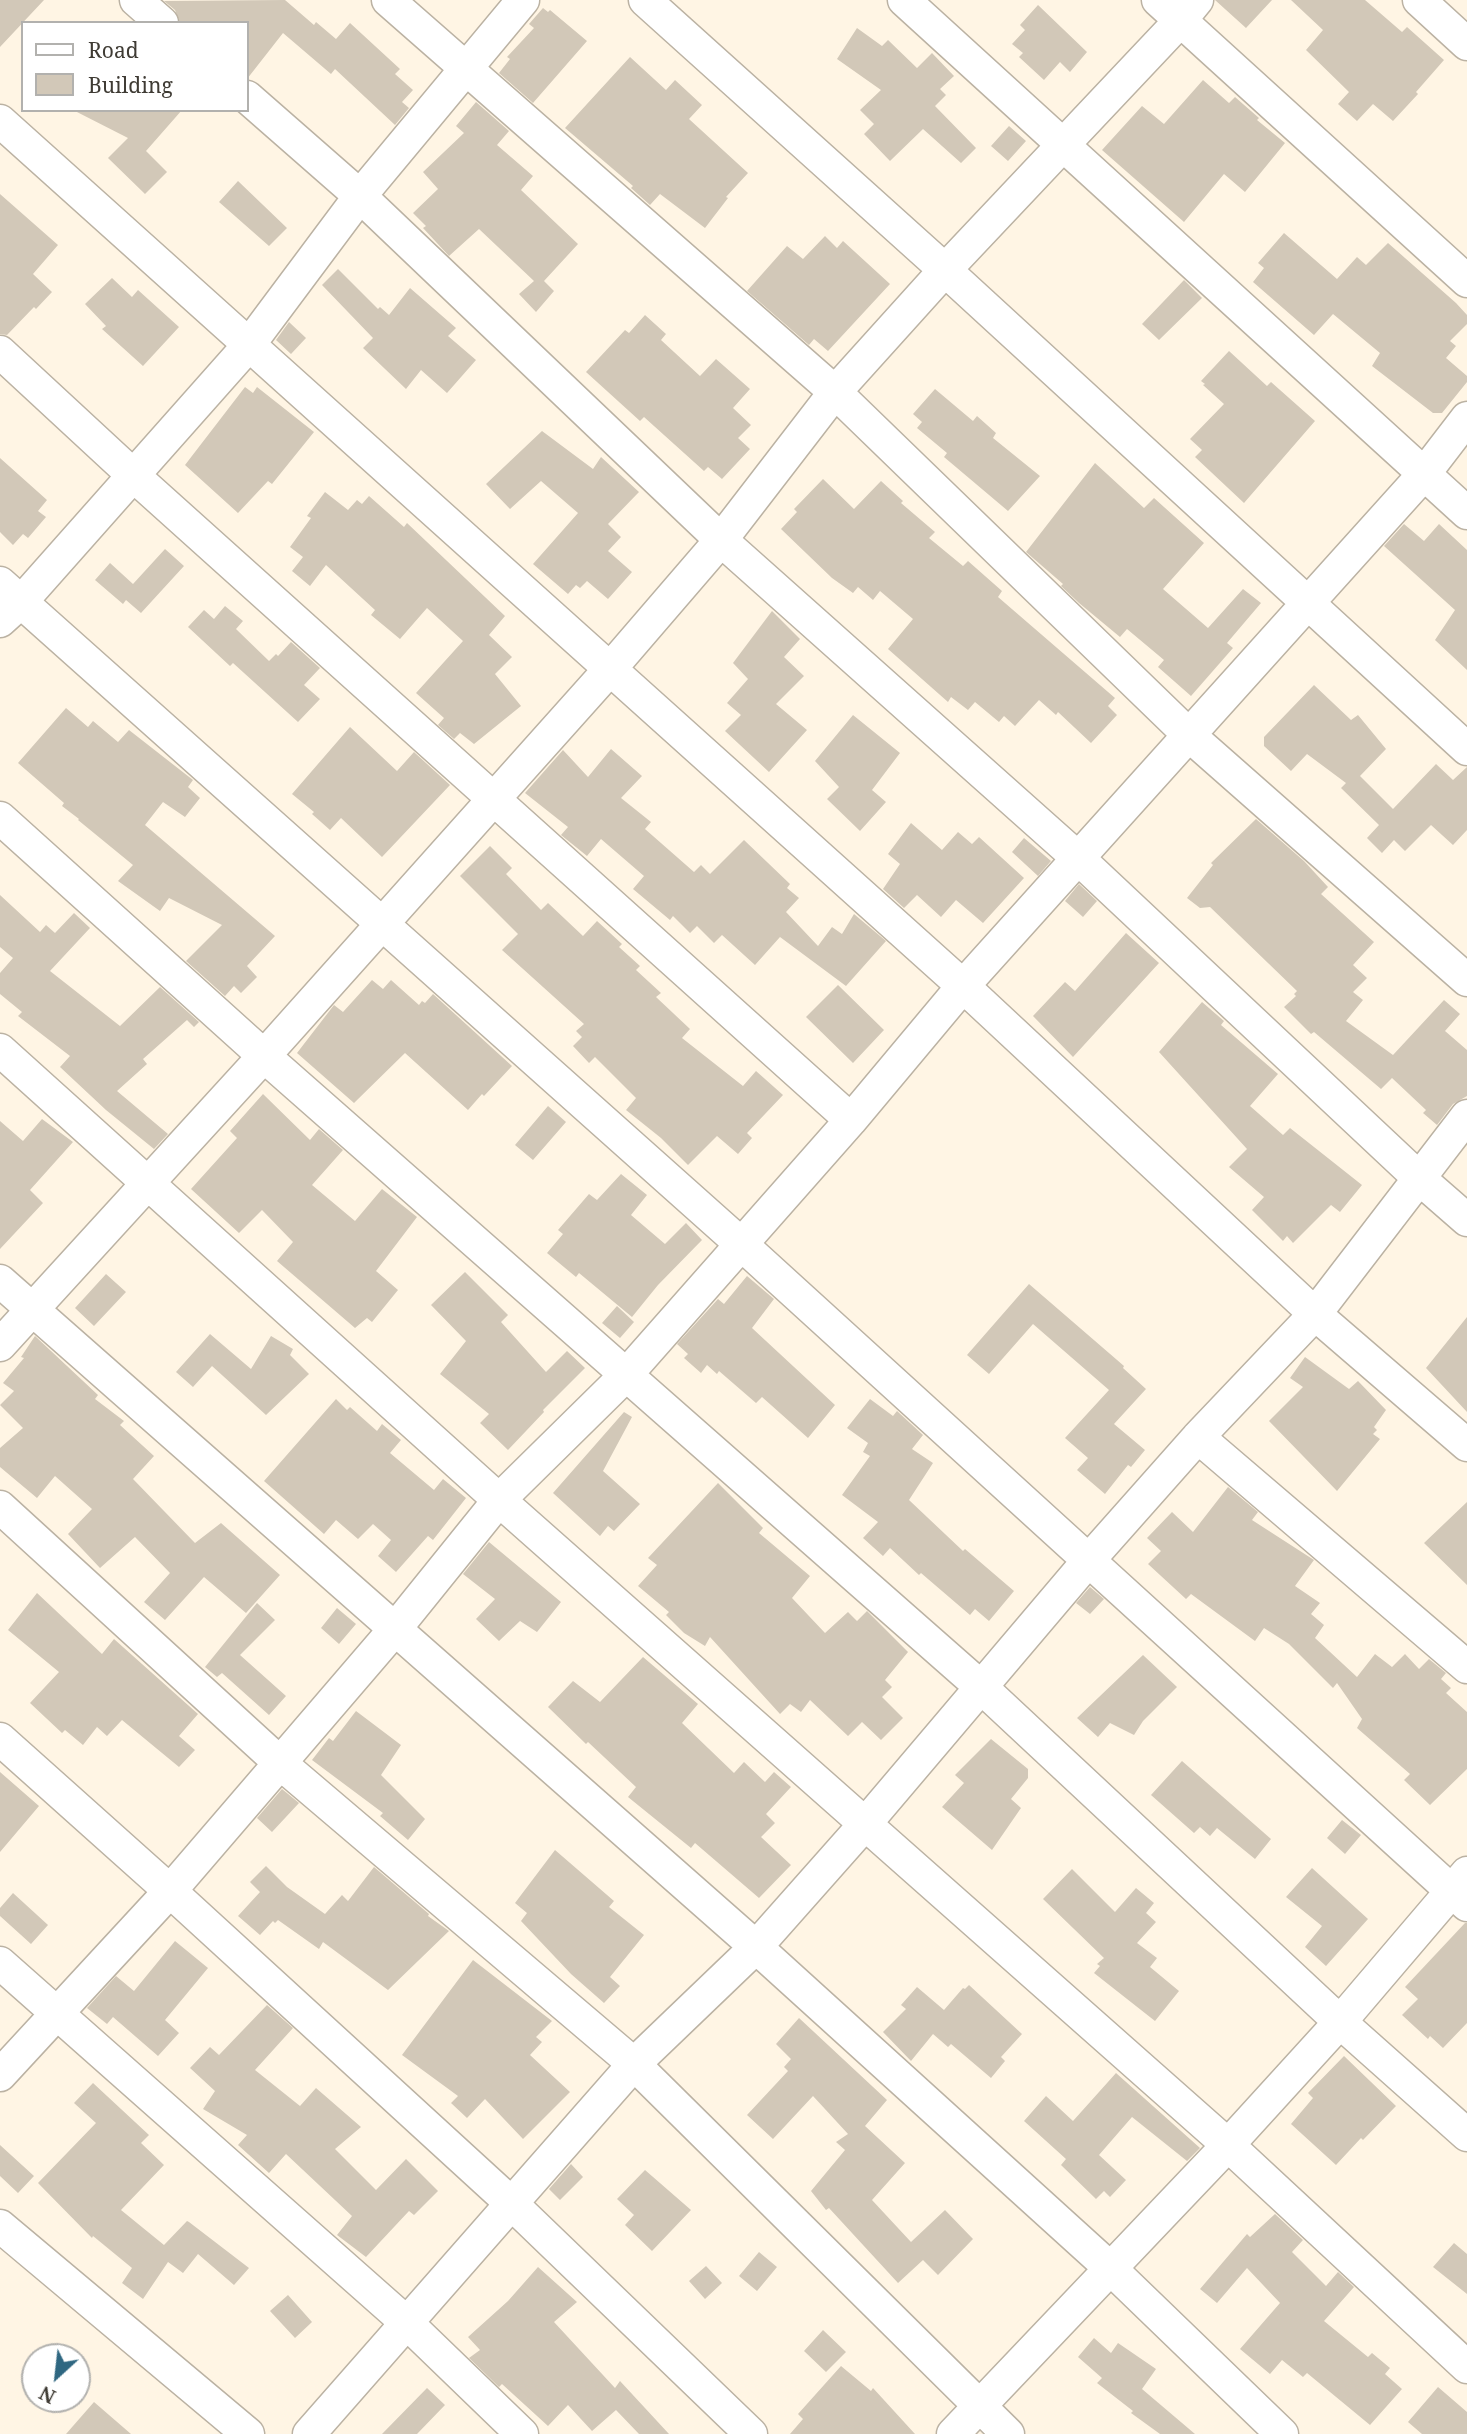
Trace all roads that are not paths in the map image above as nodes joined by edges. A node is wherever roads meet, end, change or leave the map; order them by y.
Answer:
1 (136, 0) edge
2 (388, 0) edge
3 (523, 0) edge
4 (645, 0) edge
5 (904, 0) edge
6 (1419, 0) edge
7 (1178, 7) edge
8 (160, 21) edge
9 (1467, 44) edge
10 (467, 68) junction
11 (248, 98) edge
12 (0, 121) edge
13 (1062, 143) junction
14 (360, 196) junction
15 (945, 270) junction
16 (1467, 281) edge
17 (248, 346) junction
18 (0, 352) edge
19 (835, 392) junction
20 (1467, 418) edge
21 (1424, 474) junction
22 (134, 476) junction
23 (1467, 513) edge
24 (721, 540) junction
25 (7, 602) edge
26 (1308, 604) junction
27 (610, 669) junction
28 (1190, 736) junction
29 (1467, 749) edge
30 (492, 799) junction
31 (0, 818) edge
32 (1079, 859) junction
33 (383, 923) junction
34 (1467, 980) edge
35 (963, 986) junction
36 (0, 1050) edge
37 (264, 1056) junction
38 (1467, 1116) edge
39 (851, 1120) junction
40 (1420, 1179) junction
41 (148, 1184) junction
42 (1467, 1220) edge
43 (740, 1243) junction
44 (0, 1281) edge
45 (33, 1310) junction
46 (1315, 1314) junction
47 (0, 1345) edge
48 (626, 1375) junction
49 (1198, 1437) junction
50 (1467, 1445) edge
51 (499, 1500) junction
52 (0, 1507) edge
53 (1088, 1561) junction
54 (395, 1629) junction
55 (1467, 1667) edge
56 (981, 1687) junction
57 (0, 1740) edge
58 (280, 1763) junction
59 (865, 1824) junction
60 (1462, 1890) edge
61 (170, 1891) junction
62 (755, 1947) junction
63 (0, 1963) edge
64 (58, 2013) junction
65 (1340, 2022) junction
66 (634, 2064) junction
67 (0, 2076) edge
68 (1467, 2135) edge
69 (1228, 2145) junction
70 (511, 2203) junction
71 (0, 2226) edge
72 (1110, 2268) junction
73 (407, 2323) junction
74 (1467, 2367) edge
75 (979, 2407) junction
76 (247, 2434) edge
77 (309, 2434) edge
78 (522, 2434) edge
79 (751, 2434) edge
80 (953, 2434) edge
81 (1008, 2434) edge
82 (1282, 2434) edge

1 - 8 street
2 - 10 street
3 - 10 street
4 - 15 street
5 - 13 street
6 - 9 street
7 - 13 street
7 - 16 street
10 - 14 street
10 - 19 street
11 - 14 street
12 - 17 street
13 - 15 street
13 - 21 street
14 - 17 street
14 - 24 street
15 - 19 street
15 - 26 street
17 - 22 street
17 - 27 street
18 - 22 street
19 - 24 street
19 - 28 street
20 - 21 street
21 - 23 street
21 - 26 street
22 - 25 street
22 - 30 street
24 - 27 street
24 - 32 street
25 - 33 street
26 - 28 street
26 - 29 street
27 - 30 street
27 - 35 street
28 - 32 street
28 - 34 street
30 - 33 street
30 - 39 street
31 - 37 street
32 - 35 street
32 - 40 street
33 - 37 street
33 - 43 street
35 - 39 street
35 - 46 street
36 - 41 street
37 - 41 street
37 - 48 street
38 - 40 street
39 - 43 street
40 - 42 street
40 - 46 street
41 - 45 street
41 - 51 street
43 - 48 street
43 - 53 street
44 - 45 street
45 - 47 street
45 - 54 street
46 - 49 street
46 - 50 street
48 - 51 street
48 - 56 street
49 - 53 street
49 - 55 street
51 - 54 street
51 - 59 street
52 - 58 street
53 - 56 street
53 - 60 street
54 - 58 street
54 - 62 street
56 - 59 street
56 - 65 street
57 - 61 street
58 - 61 street
58 - 66 street
59 - 62 street
59 - 69 street
60 - 65 street
61 - 64 street
61 - 70 street
62 - 66 street
62 - 72 street
63 - 64 street
64 - 67 street
64 - 73 street
65 - 68 street
65 - 69 street
66 - 70 street
66 - 75 street
69 - 72 street
69 - 74 street
70 - 73 street
70 - 79 street
71 - 76 street
72 - 75 street
72 - 82 street
73 - 77 street
73 - 78 street
75 - 80 street
75 - 81 street

